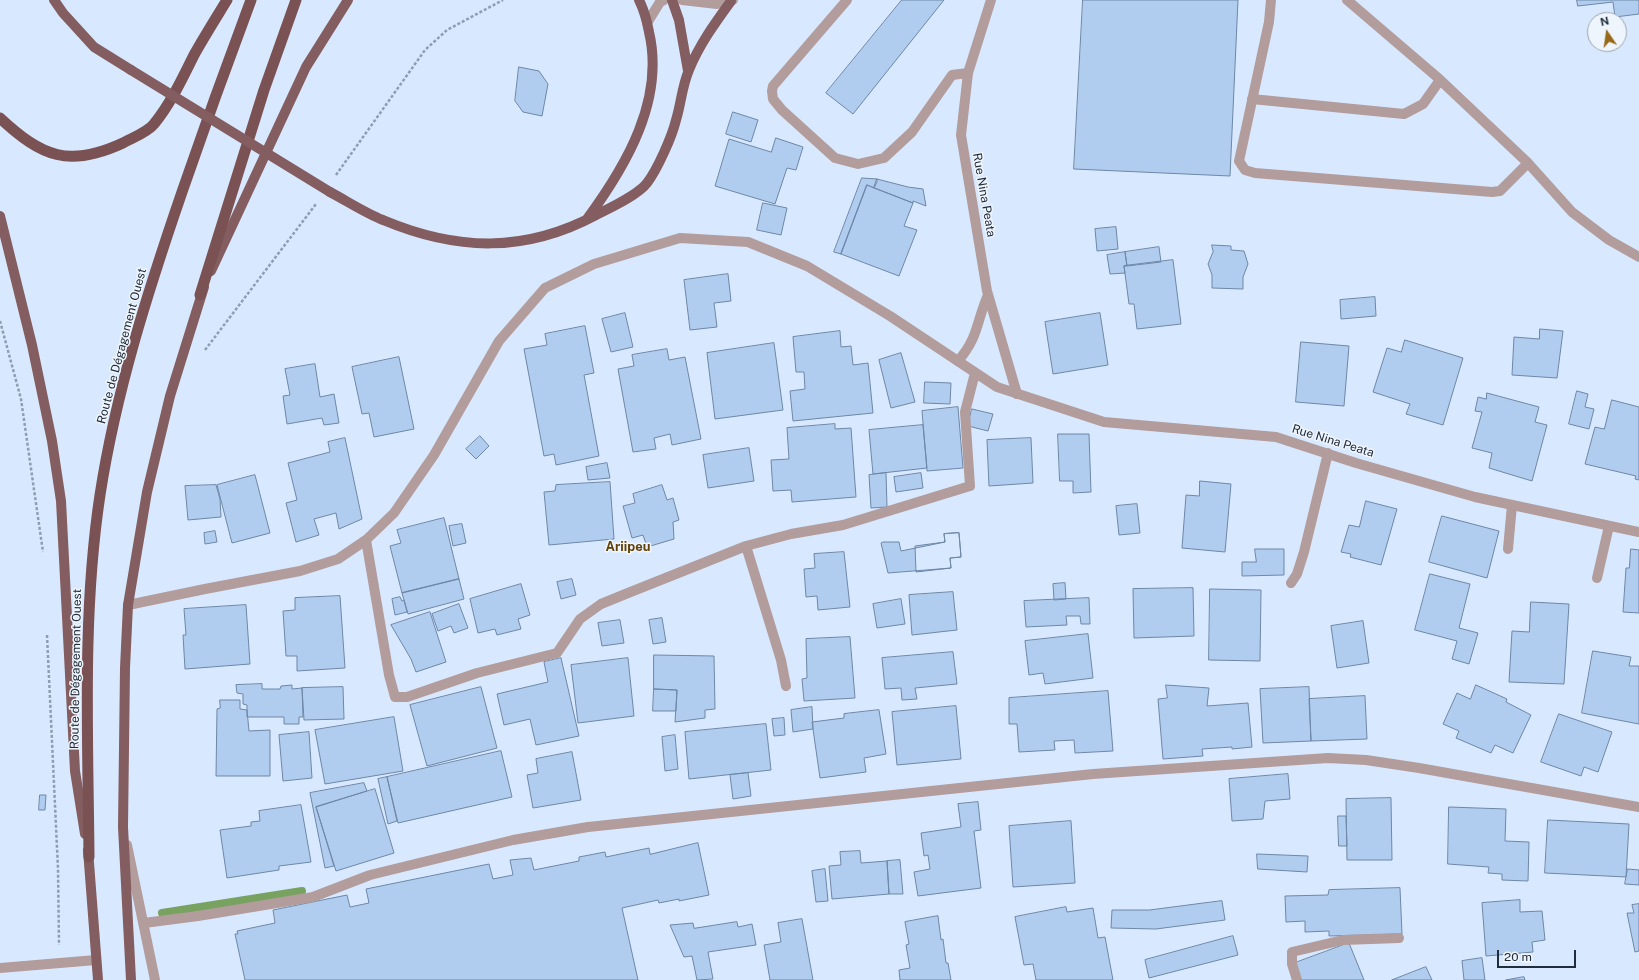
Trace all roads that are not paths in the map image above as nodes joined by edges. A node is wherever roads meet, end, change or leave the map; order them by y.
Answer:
1 (54, 0) edge
2 (227, 0) edge
3 (251, 0) edge
4 (296, 0) edge
5 (348, 0) edge
6 (639, 0) edge
7 (664, 0) edge
8 (672, 0) edge
9 (682, 0) edge
10 (732, 0) edge
11 (847, 0) edge
12 (991, 0) edge
13 (1271, 0) edge
14 (1347, 0) edge
15 (647, 23) junction
16 (688, 71) junction
17 (968, 73) junction
18 (1440, 80) junction
19 (1252, 99) junction
20 (0, 118) edge
21 (1528, 163) junction
22 (0, 216) edge
23 (586, 221) junction
24 (1639, 257) edge
25 (200, 295) junction
26 (988, 295) junction
27 (958, 361) junction
28 (975, 373) junction
29 (1017, 394) junction
30 (1328, 453) junction
31 (1512, 505) junction
32 (1609, 526) junction
33 (1639, 532) edge
34 (366, 540) junction
35 (746, 546) junction
36 (1508, 549) dead end
37 (1597, 578) dead end
38 (1291, 583) dead end
39 (128, 605) junction
40 (786, 686) dead end
41 (1639, 807) edge
42 (123, 827) junction
43 (89, 857) junction
44 (144, 922) junction
45 (1399, 938) dead end
46 (96, 960) junction
47 (0, 968) edge
48 (98, 980) edge
49 (132, 980) edge
50 (155, 980) edge
51 (1297, 980) edge

1 - 23 main road, bridge
2 - 20 highway
3 - 43 highway, Route de Dégagement Ouest
4 - 25 highway
5 - 25 main road
6 - 15 main road
7 - 15 street
8 - 16 main road
9 - 10 street
10 - 16 main road
11 - 17 street
12 - 17 street, Rue Nina Peata
13 - 19 street
14 - 18 street
15 - 23 main road
16 - 23 main road
17 - 26 street, Rue Nina Peata
18 - 19 street
18 - 21 street
19 - 21 street
21 - 24 street
22 - 43 main road
25 - 39 main road
26 - 27 street
26 - 29 street, Rue Nina Peata
27 - 28 street, Rue Nina Peata
27 - 34 street, Rue Nina Peata
28 - 29 street, Rue Nina Peata
28 - 35 street
29 - 30 street, Rue Nina Peata
30 - 31 street, Rue Nina Peata
30 - 38 street
31 - 32 street, Rue Nina Peata
31 - 36 street
32 - 33 street, Rue Nina Peata
32 - 37 street
34 - 35 street
34 - 39 street, Rue Nina Peata
35 - 40 street
39 - 42 main road
41 - 44 street
42 - 44 street
42 - 49 main road
43 - 46 main road
44 - 50 street
45 - 51 street
46 - 47 street
46 - 48 main road

